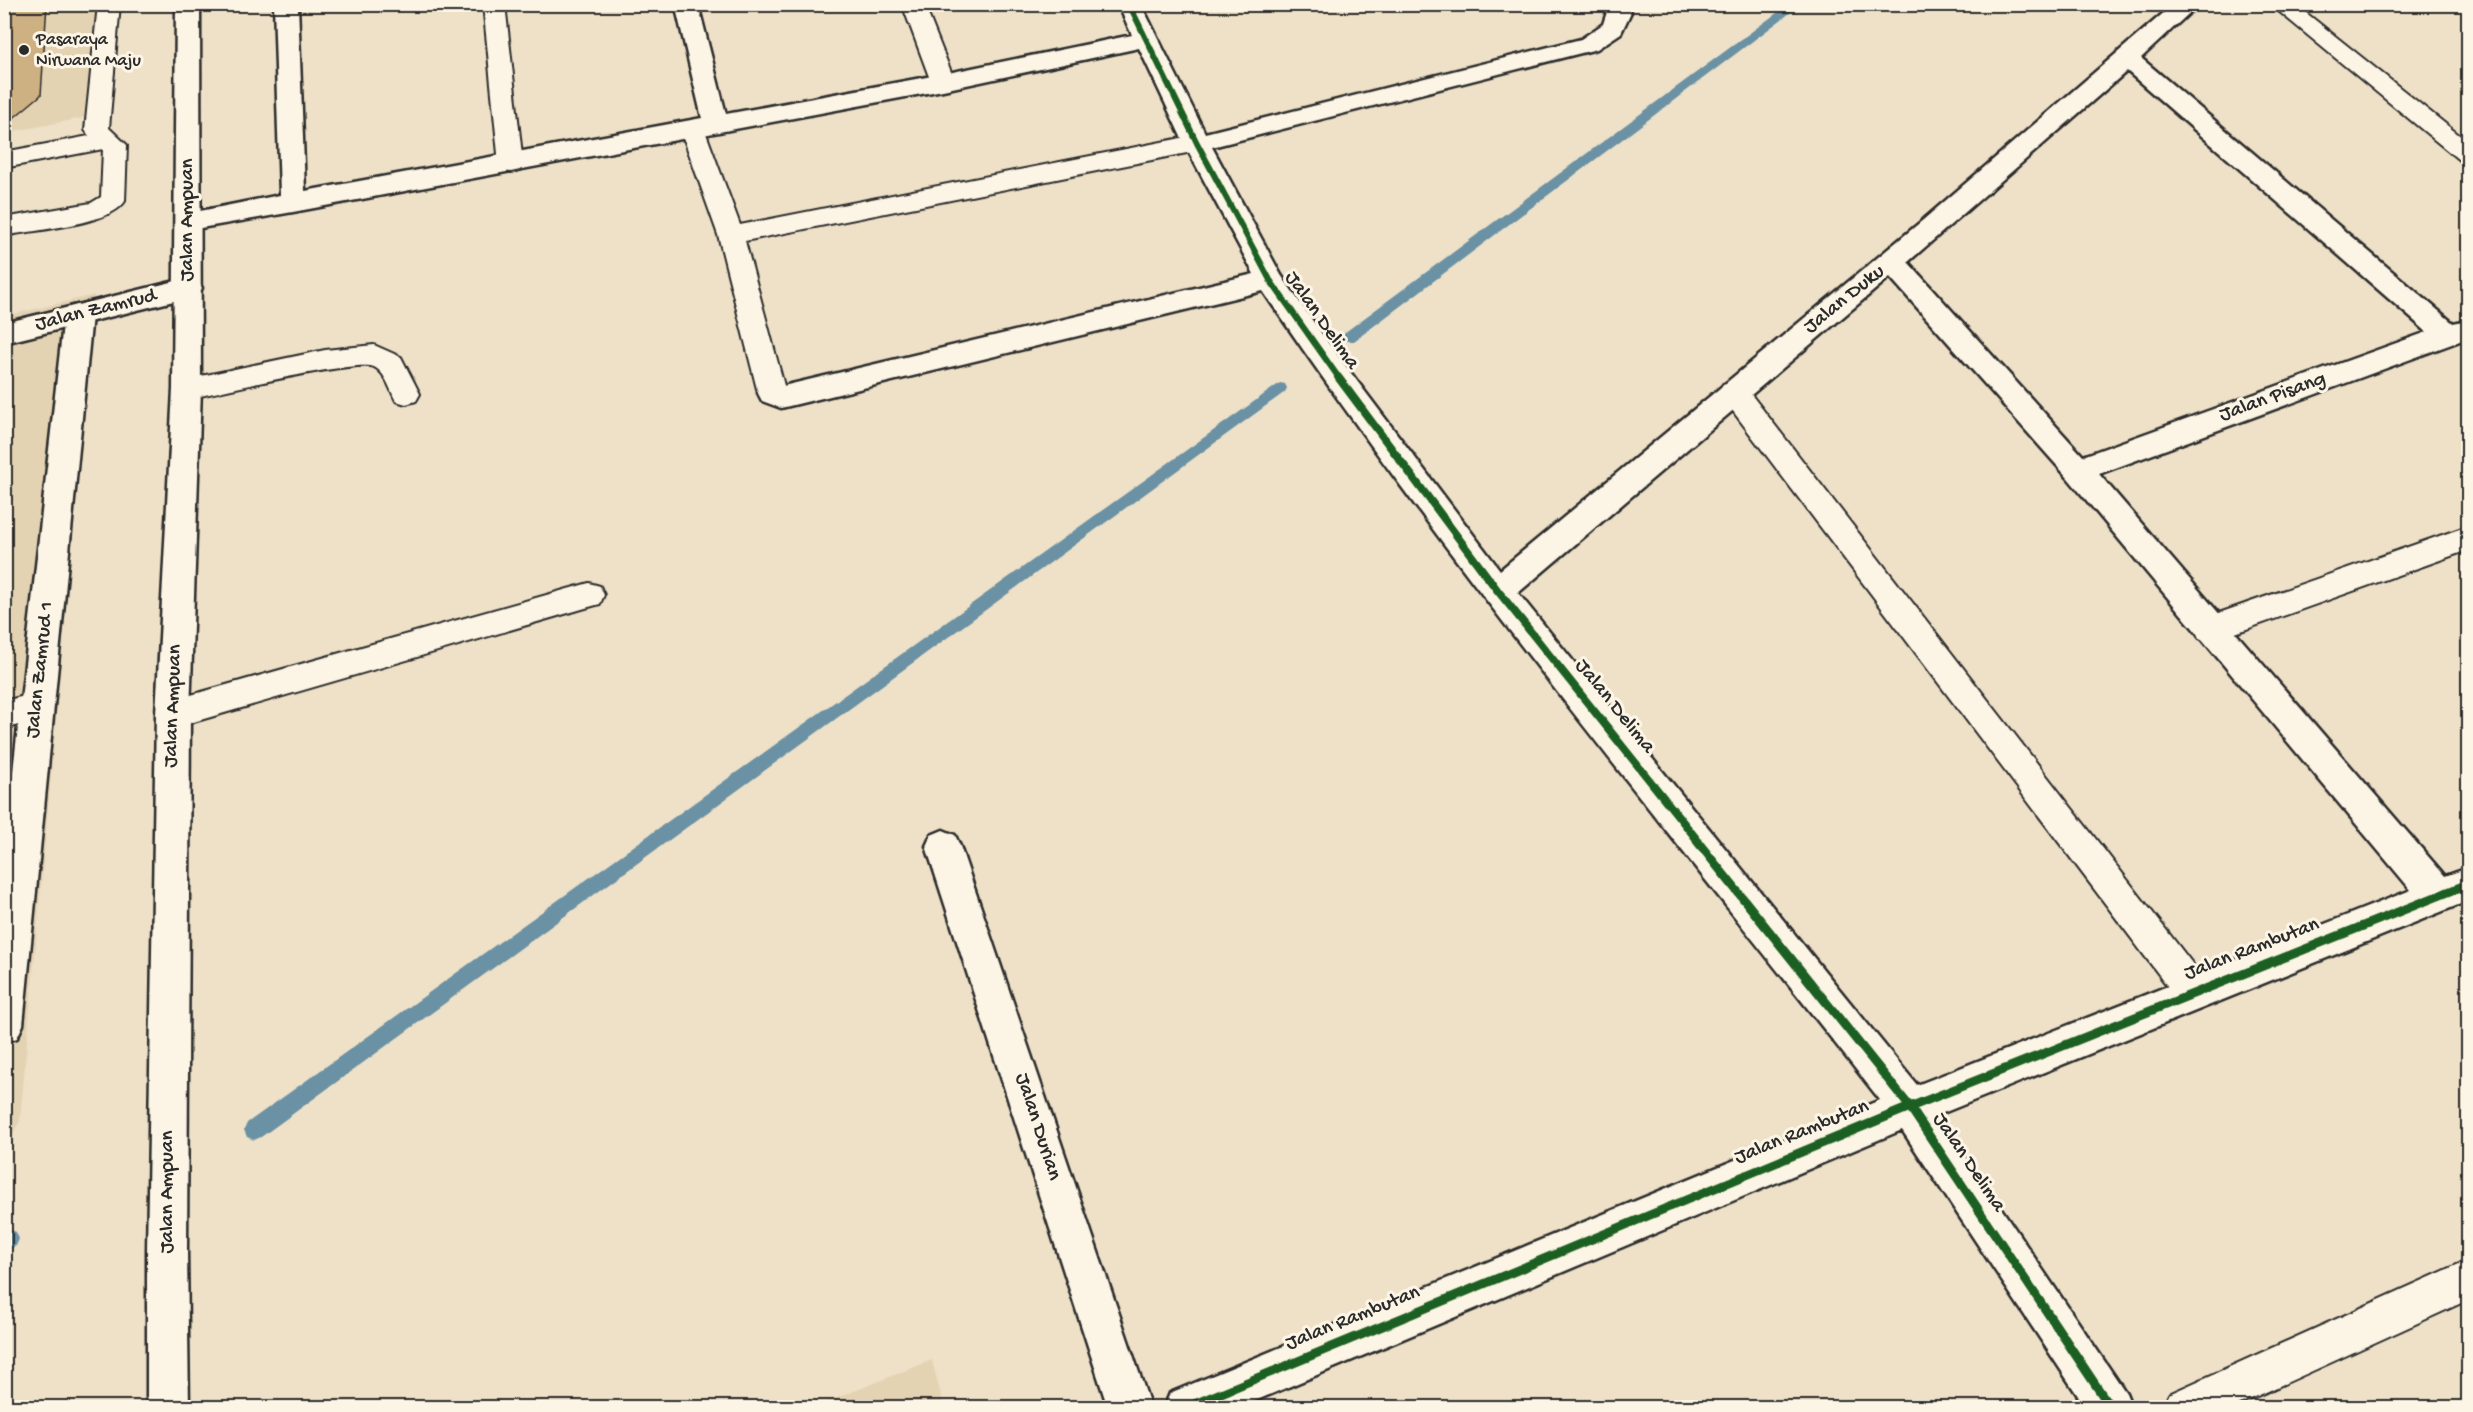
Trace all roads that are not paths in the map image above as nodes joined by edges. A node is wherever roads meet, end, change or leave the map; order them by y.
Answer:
1 (109, 4) edge
2 (188, 4) edge
3 (286, 4) edge
4 (494, 4) edge
5 (686, 4) edge
6 (913, 4) edge
7 (1129, 4) edge
8 (1616, 4) edge
9 (2188, 4) edge
10 (2281, 4) edge
11 (1147, 39) junction
12 (2127, 59) junction
13 (943, 82) junction
14 (704, 126) junction
15 (108, 140) junction
16 (1197, 143) junction
17 (2469, 154) edge
18 (4, 160) edge
19 (511, 164) junction
20 (293, 203) junction
21 (189, 221) junction
22 (4, 227) edge
23 (731, 235) junction
24 (1892, 261) junction
25 (1270, 280) junction
26 (188, 288) junction
27 (78, 315) junction
28 (2458, 331) edge
29 (4, 333) edge
30 (187, 388) junction
31 (1733, 391) junction
32 (772, 393) joint
33 (406, 394) dead end
34 (2078, 470) junction
35 (2469, 538) edge
36 (1498, 591) junction
37 (589, 595) dead end
38 (2210, 629) junction
39 (37, 707) junction
40 (173, 714) junction
41 (4, 715) edge
42 (943, 846) dead end
43 (2454, 890) edge
44 (2193, 992) junction
45 (4, 1025) edge
46 (1910, 1107) junction
47 (2469, 1281) edge
48 (168, 1407) edge
49 (1130, 1407) edge
50 (1185, 1407) edge
51 (2111, 1407) edge
52 (2183, 1407) edge

1 - 15 lane
2 - 21 street, Jalan Ampuan
3 - 20 street
4 - 19 lane
5 - 14 street
6 - 13 lane
7 - 11 street, Jalan Delima
8 - 16 street
9 - 12 street, Jalan Duku
10 - 17 lane
11 - 13 street
11 - 16 street, Jalan Delima
12 - 24 street, Jalan Duku
12 - 28 street
13 - 14 street
14 - 19 street
14 - 23 lane
15 - 18 lane
15 - 22 lane
16 - 23 lane
16 - 25 street, Jalan Delima
19 - 20 street
20 - 21 street
21 - 26 street, Jalan Ampuan
23 - 32 lane
24 - 31 street, Jalan Duku
24 - 34 street
25 - 32 street
25 - 36 street, Jalan Delima
26 - 27 street, Jalan Zamrud
26 - 30 street, Jalan Ampuan
27 - 29 street, Jalan Zamrud
27 - 39 street, Jalan Zamrud 1
28 - 34 street, Jalan Pisang
30 - 33 lane
30 - 40 street, Jalan Ampuan
31 - 36 street, Jalan Duku
31 - 44 lane
34 - 38 street
35 - 38 lane
36 - 46 street, Jalan Delima
37 - 40 lane
38 - 43 street
39 - 41 lane
39 - 45 street, Jalan Zamrud 1
40 - 48 street, Jalan Ampuan
42 - 49 street, Jalan Durian
43 - 44 street, Jalan Rambutan
44 - 46 street, Jalan Rambutan
46 - 50 street, Jalan Rambutan
46 - 51 street, Jalan Delima
47 - 52 lane

